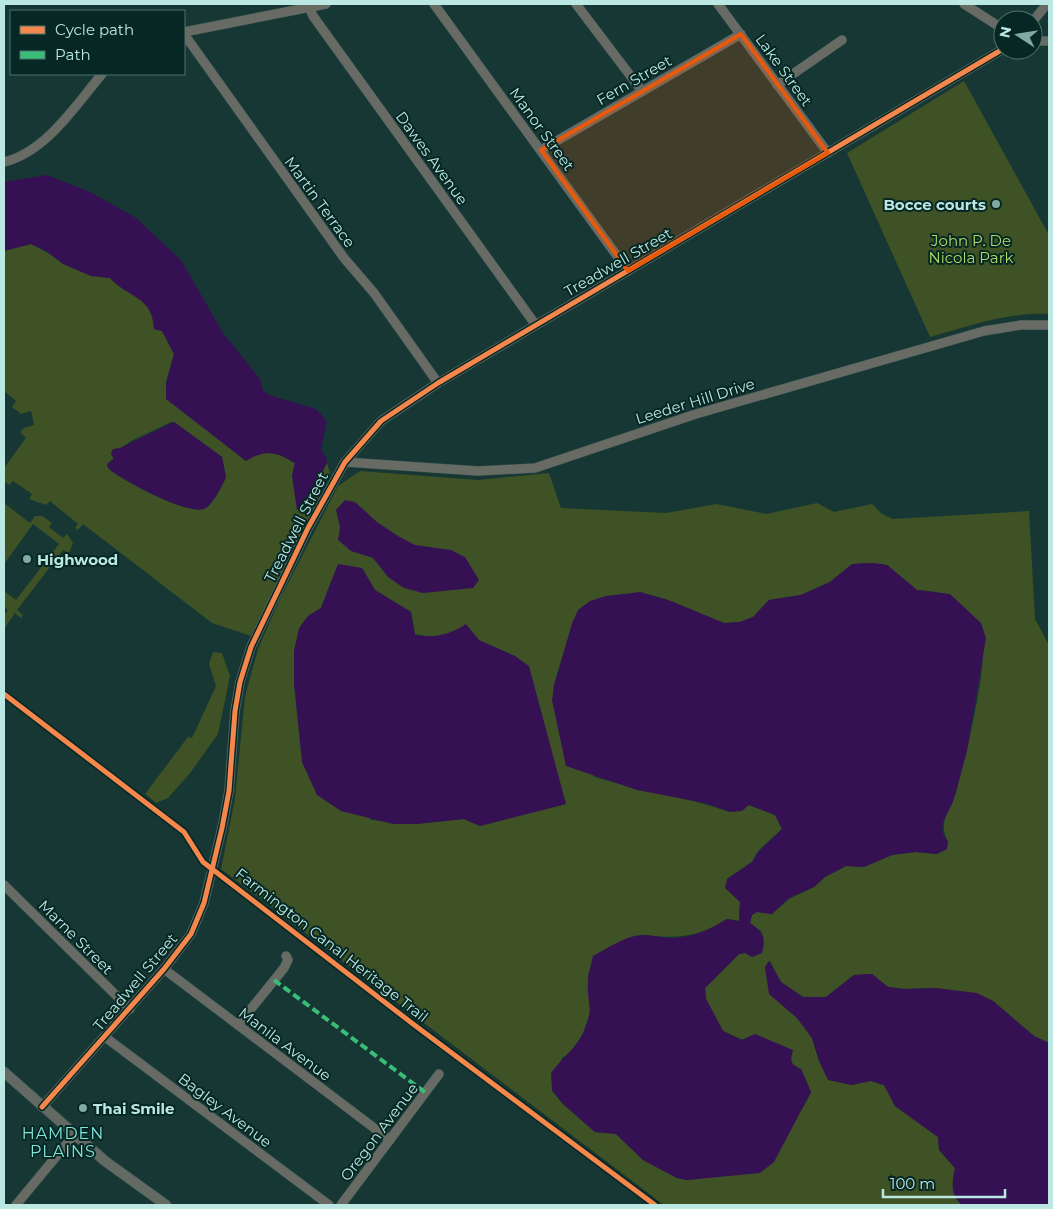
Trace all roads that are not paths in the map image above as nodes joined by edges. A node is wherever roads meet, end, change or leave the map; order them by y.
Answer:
1 (326, 4) edge
2 (434, 4) edge
3 (576, 4) edge
4 (718, 4) edge
5 (964, 4) edge
6 (309, 7) junction
7 (993, 23) edge
8 (185, 33) edge
9 (185, 34) edge
10 (741, 34) junction
11 (842, 40) dead end
12 (993, 55) edge
13 (101, 75) edge
14 (778, 85) junction
15 (642, 91) junction
16 (541, 150) junction
17 (828, 153) junction
18 (4, 162) edge
19 (628, 271) junction
20 (534, 324) junction
21 (1049, 325) edge
22 (438, 383) junction
23 (345, 462) junction
24 (4, 885) edge
25 (286, 956) dead end
26 (164, 969) junction
27 (130, 1009) junction
28 (238, 1025) junction
29 (105, 1036) junction
30 (4, 1072) edge
31 (439, 1074) dead end
32 (42, 1107) junction
33 (74, 1136) junction
34 (390, 1140) junction
35 (16, 1205) edge
36 (166, 1205) edge
37 (329, 1205) edge
38 (341, 1205) edge

1 - 6 street
2 - 16 street, Manor Street
3 - 15 street
4 - 10 street, Lake Street
5 - 7 street
6 - 8 street
6 - 20 street, Dawes Avenue
9 - 22 street, Martin Terrace
10 - 14 street, Lake Street
10 - 15 street, Fern Street
11 - 14 street
12 - 17 street, Treadwell Street
13 - 18 street
14 - 17 street, Lake Street
15 - 16 street, Fern Street
16 - 19 street, Manor Street
17 - 19 street, Treadwell Street
19 - 20 street, Treadwell Street
20 - 22 street, Treadwell Street
21 - 23 street, Leeder Hill Drive
22 - 23 street, Treadwell Street
23 - 26 street, Treadwell Street
24 - 27 street, Marne Street
25 - 28 street
26 - 27 street, Treadwell Street
26 - 28 street, Manila Avenue
27 - 29 street, Treadwell Street
28 - 34 street, Manila Avenue
29 - 32 street, Treadwell Street
29 - 37 street, Bagley Avenue
30 - 32 main road
31 - 34 street, Oregon Avenue
32 - 33 main road
33 - 35 street
33 - 36 main road
34 - 38 street, Oregon Avenue

